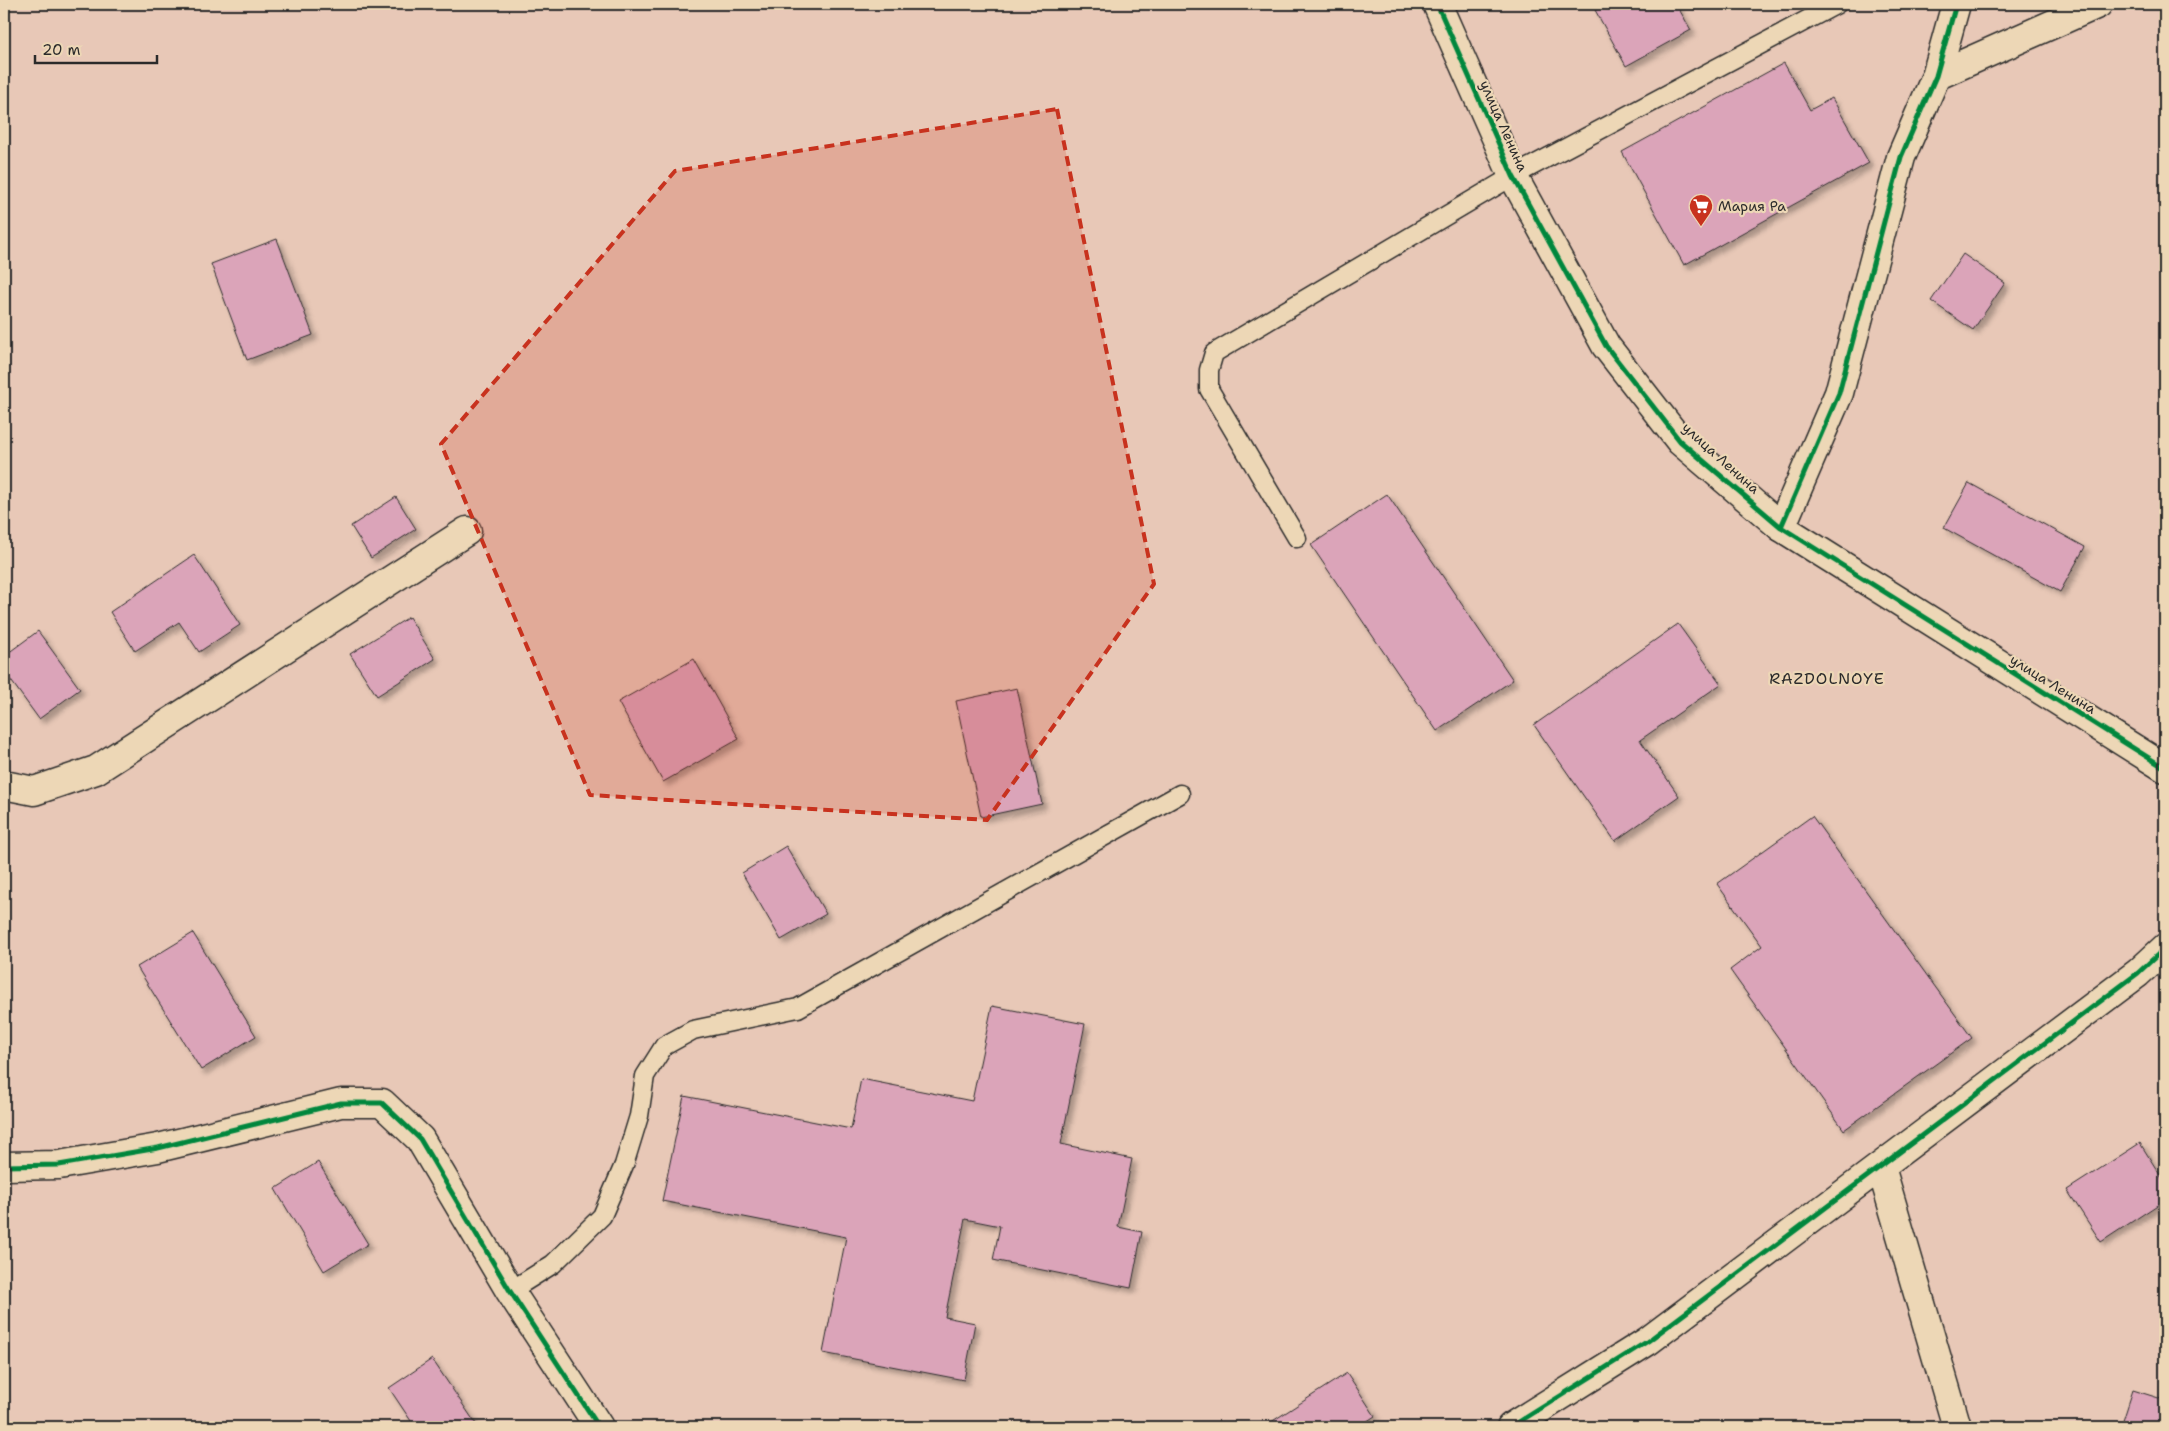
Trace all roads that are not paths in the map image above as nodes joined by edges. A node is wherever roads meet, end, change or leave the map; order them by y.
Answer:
1 (1437, 4) edge
2 (1837, 4) edge
3 (1956, 4) edge
4 (2098, 4) edge
5 (1936, 76) junction
6 (1513, 176) junction
7 (1781, 527) junction
8 (467, 531) dead end
9 (1296, 538) dead end
10 (2165, 768) edge
11 (4, 785) edge
12 (1180, 794) dead end
13 (2165, 948) edge
14 (4, 1166) edge
15 (1880, 1167) junction
16 (510, 1291) junction
17 (599, 1427) edge
18 (1511, 1427) edge
19 (1957, 1427) edge

1 - 6 street, улица Ленина
2 - 6 lane
3 - 5 street
4 - 5 street
5 - 7 street
6 - 7 street, улица Ленина
6 - 9 lane
7 - 10 street, улица Ленина
8 - 11 street
12 - 16 lane
13 - 15 street
14 - 16 street
15 - 18 street
15 - 19 street
16 - 17 street

